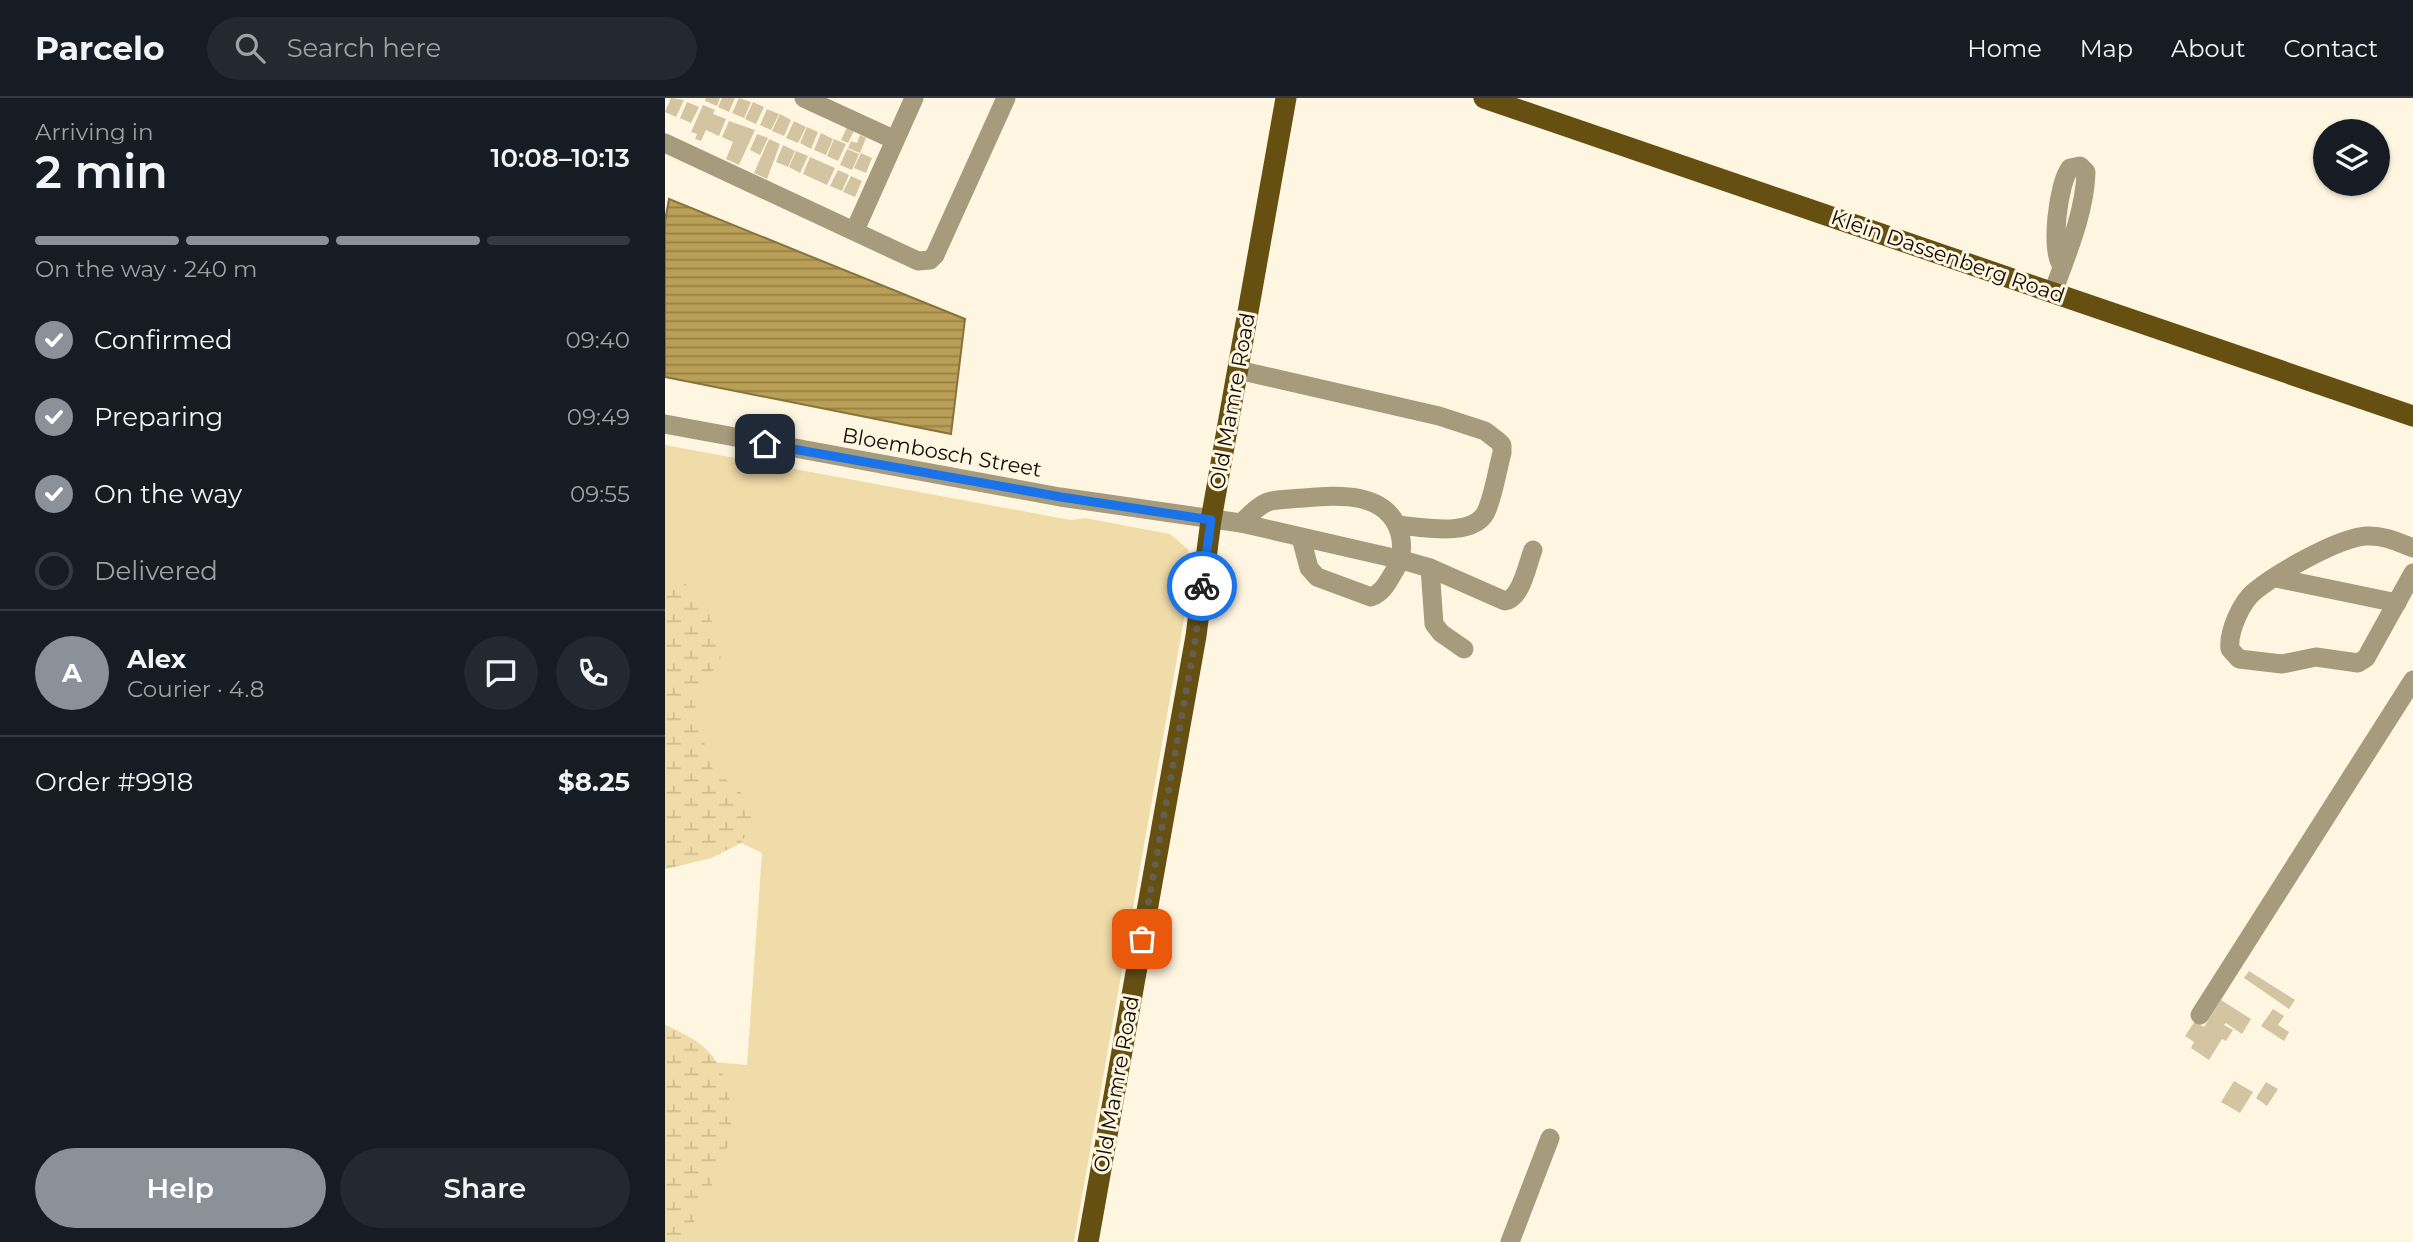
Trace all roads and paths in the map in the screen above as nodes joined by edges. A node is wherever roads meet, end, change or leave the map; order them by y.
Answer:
1 (804, 98) edge
2 (914, 98) edge
3 (1006, 98) edge
4 (1286, 98) edge
5 (1483, 98) edge
6 (895, 140) junction
7 (665, 143) edge
8 (855, 230) junction
9 (2063, 266) dead end
10 (2053, 292) junction
11 (1238, 370) junction
12 (2413, 416) edge
13 (665, 424) edge
14 (1211, 520) junction
15 (1241, 523) junction
16 (1397, 525) junction
17 (1301, 538) junction
18 (2413, 548) edge
19 (1532, 550) dead end
20 (1402, 560) junction
21 (1430, 568) junction
22 (2413, 573) edge
23 (2276, 578) junction
24 (2397, 603) junction
25 (1464, 649) dead end
26 (2413, 680) edge
27 (2200, 1015) dead end
28 (1550, 1138) dead end
29 (1088, 1242) edge
30 (1510, 1242) edge

1 - 6 street
2 - 6 street
3 - 8 street
4 - 11 main road, Old Mamre Road
5 - 10 main road, Klein Dassenberg Road
6 - 8 street
7 - 8 street
9 - 10 street
10 - 12 main road, Klein Dassenberg Road
11 - 14 main road, Old Mamre Road
11 - 16 street
13 - 14 street, Bloembosch Street
14 - 15 street, Bloembosch Street
14 - 29 main road, Old Mamre Road
15 - 16 street
15 - 17 street, Bloembosch Street
16 - 20 street
17 - 20 street, Bloembosch Street
17 - 20 street
18 - 23 street
19 - 21 street, Bloembosch Street
20 - 21 street, Bloembosch Street
21 - 25 street
22 - 24 street
23 - 24 street
23 - 24 street
26 - 27 street
28 - 30 street

